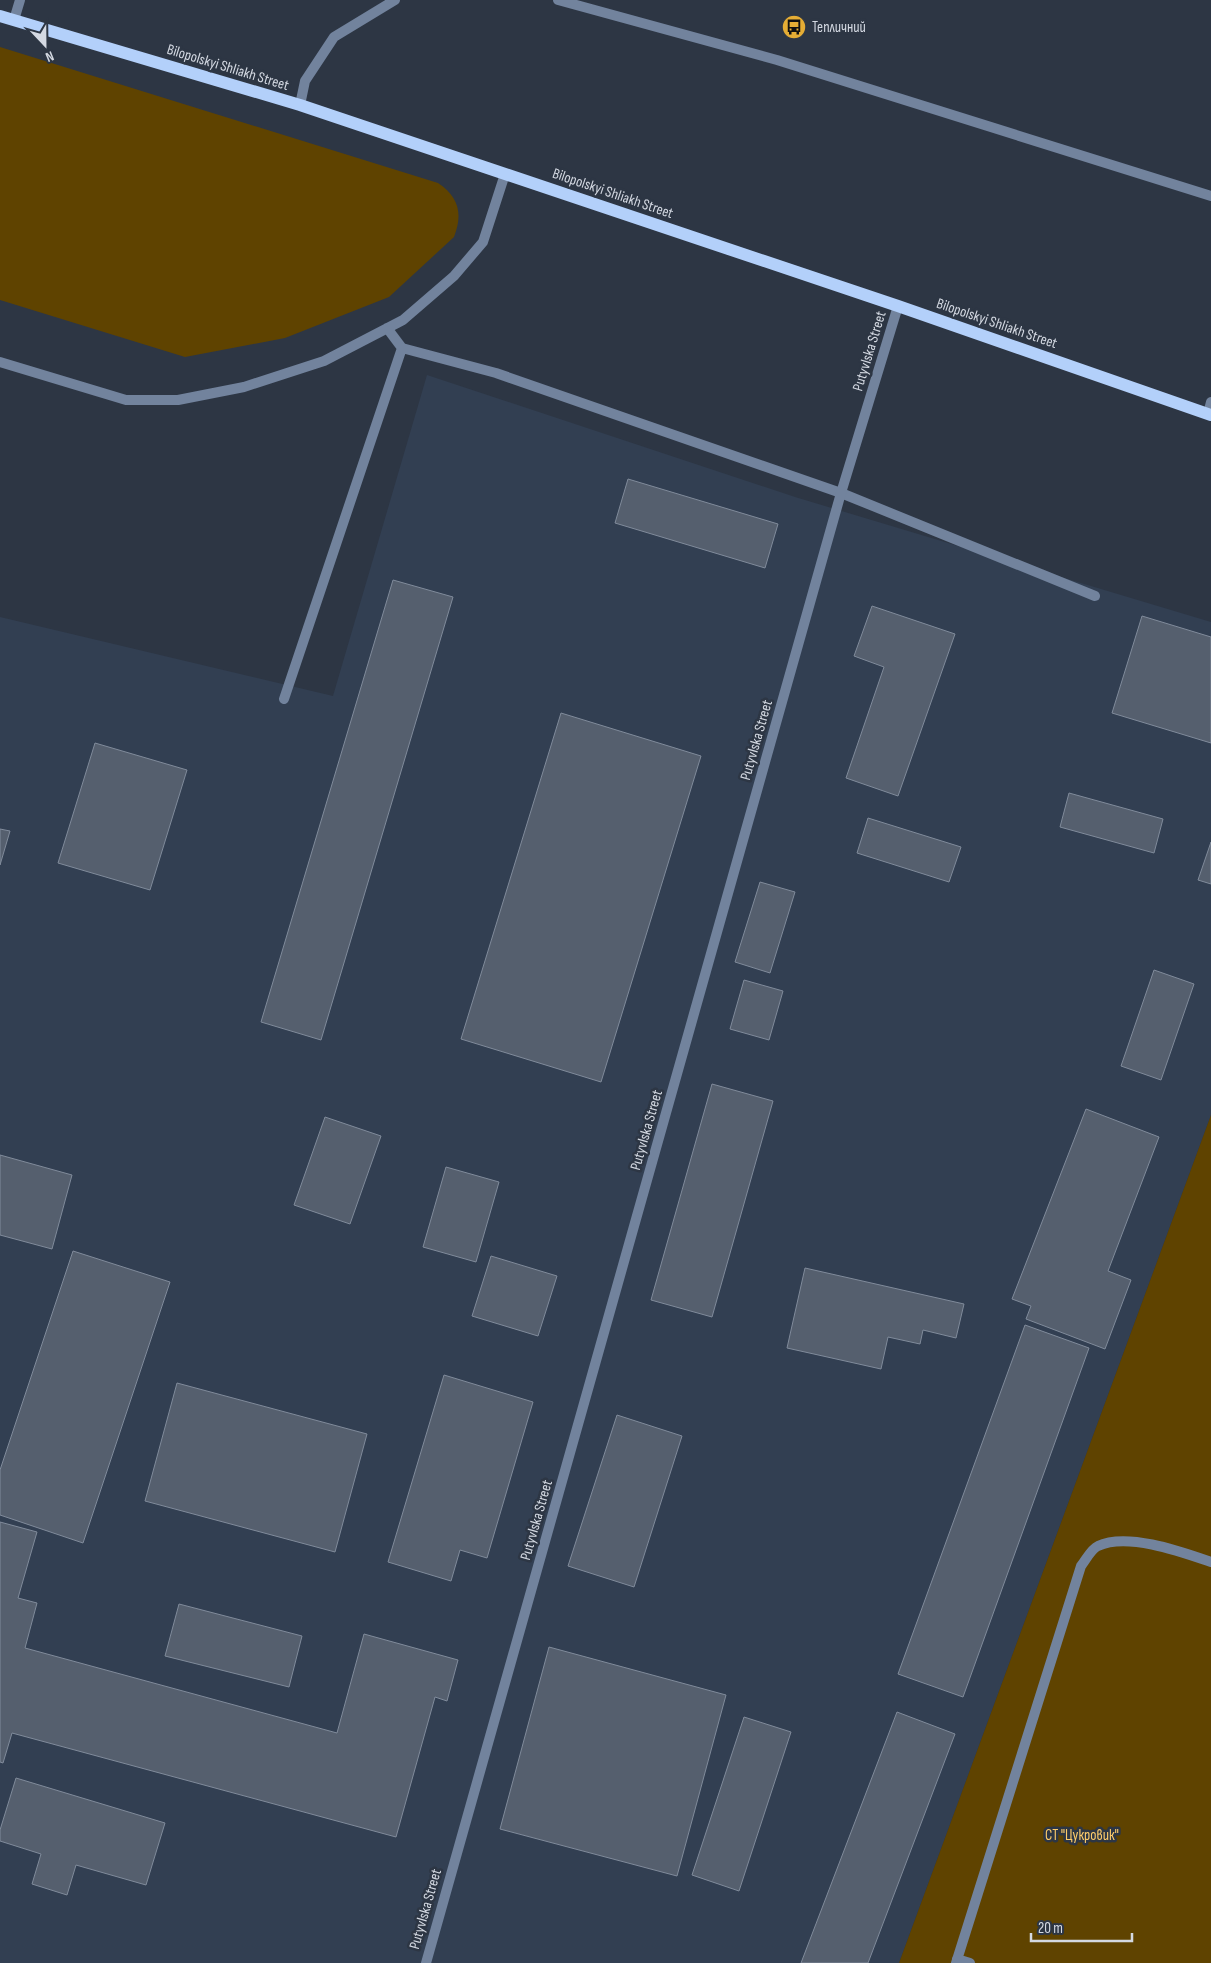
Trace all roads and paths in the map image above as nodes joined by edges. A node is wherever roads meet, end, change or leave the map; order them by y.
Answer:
1 (20, 0) edge
2 (395, 0) edge
3 (558, 0) edge
4 (0, 16) edge
5 (14, 20) junction
6 (300, 106) junction
7 (504, 174) junction
8 (1211, 196) edge
9 (898, 306) junction
10 (388, 328) junction
11 (402, 348) junction
12 (0, 362) edge
13 (1210, 410) edge
14 (841, 493) junction
15 (1095, 596) dead end
16 (284, 699) dead end
17 (1211, 1562) edge
18 (956, 1961) edge
19 (426, 1963) edge
20 (970, 1963) edge

1 - 5 street
2 - 6 street
3 - 8 street
4 - 5 main road, Bilopolskyi Shliakh Street
5 - 6 main road, Bilopolskyi Shliakh Street
6 - 7 main road, Bilopolskyi Shliakh Street
7 - 9 main road, Bilopolskyi Shliakh Street
7 - 10 street
9 - 13 main road, Bilopolskyi Shliakh Street
9 - 14 street, Putyvlska Street
10 - 11 street
10 - 12 street
11 - 14 street
11 - 16 street
14 - 15 street
14 - 19 street, Putyvlska Street
17 - 18 street
18 - 20 street

